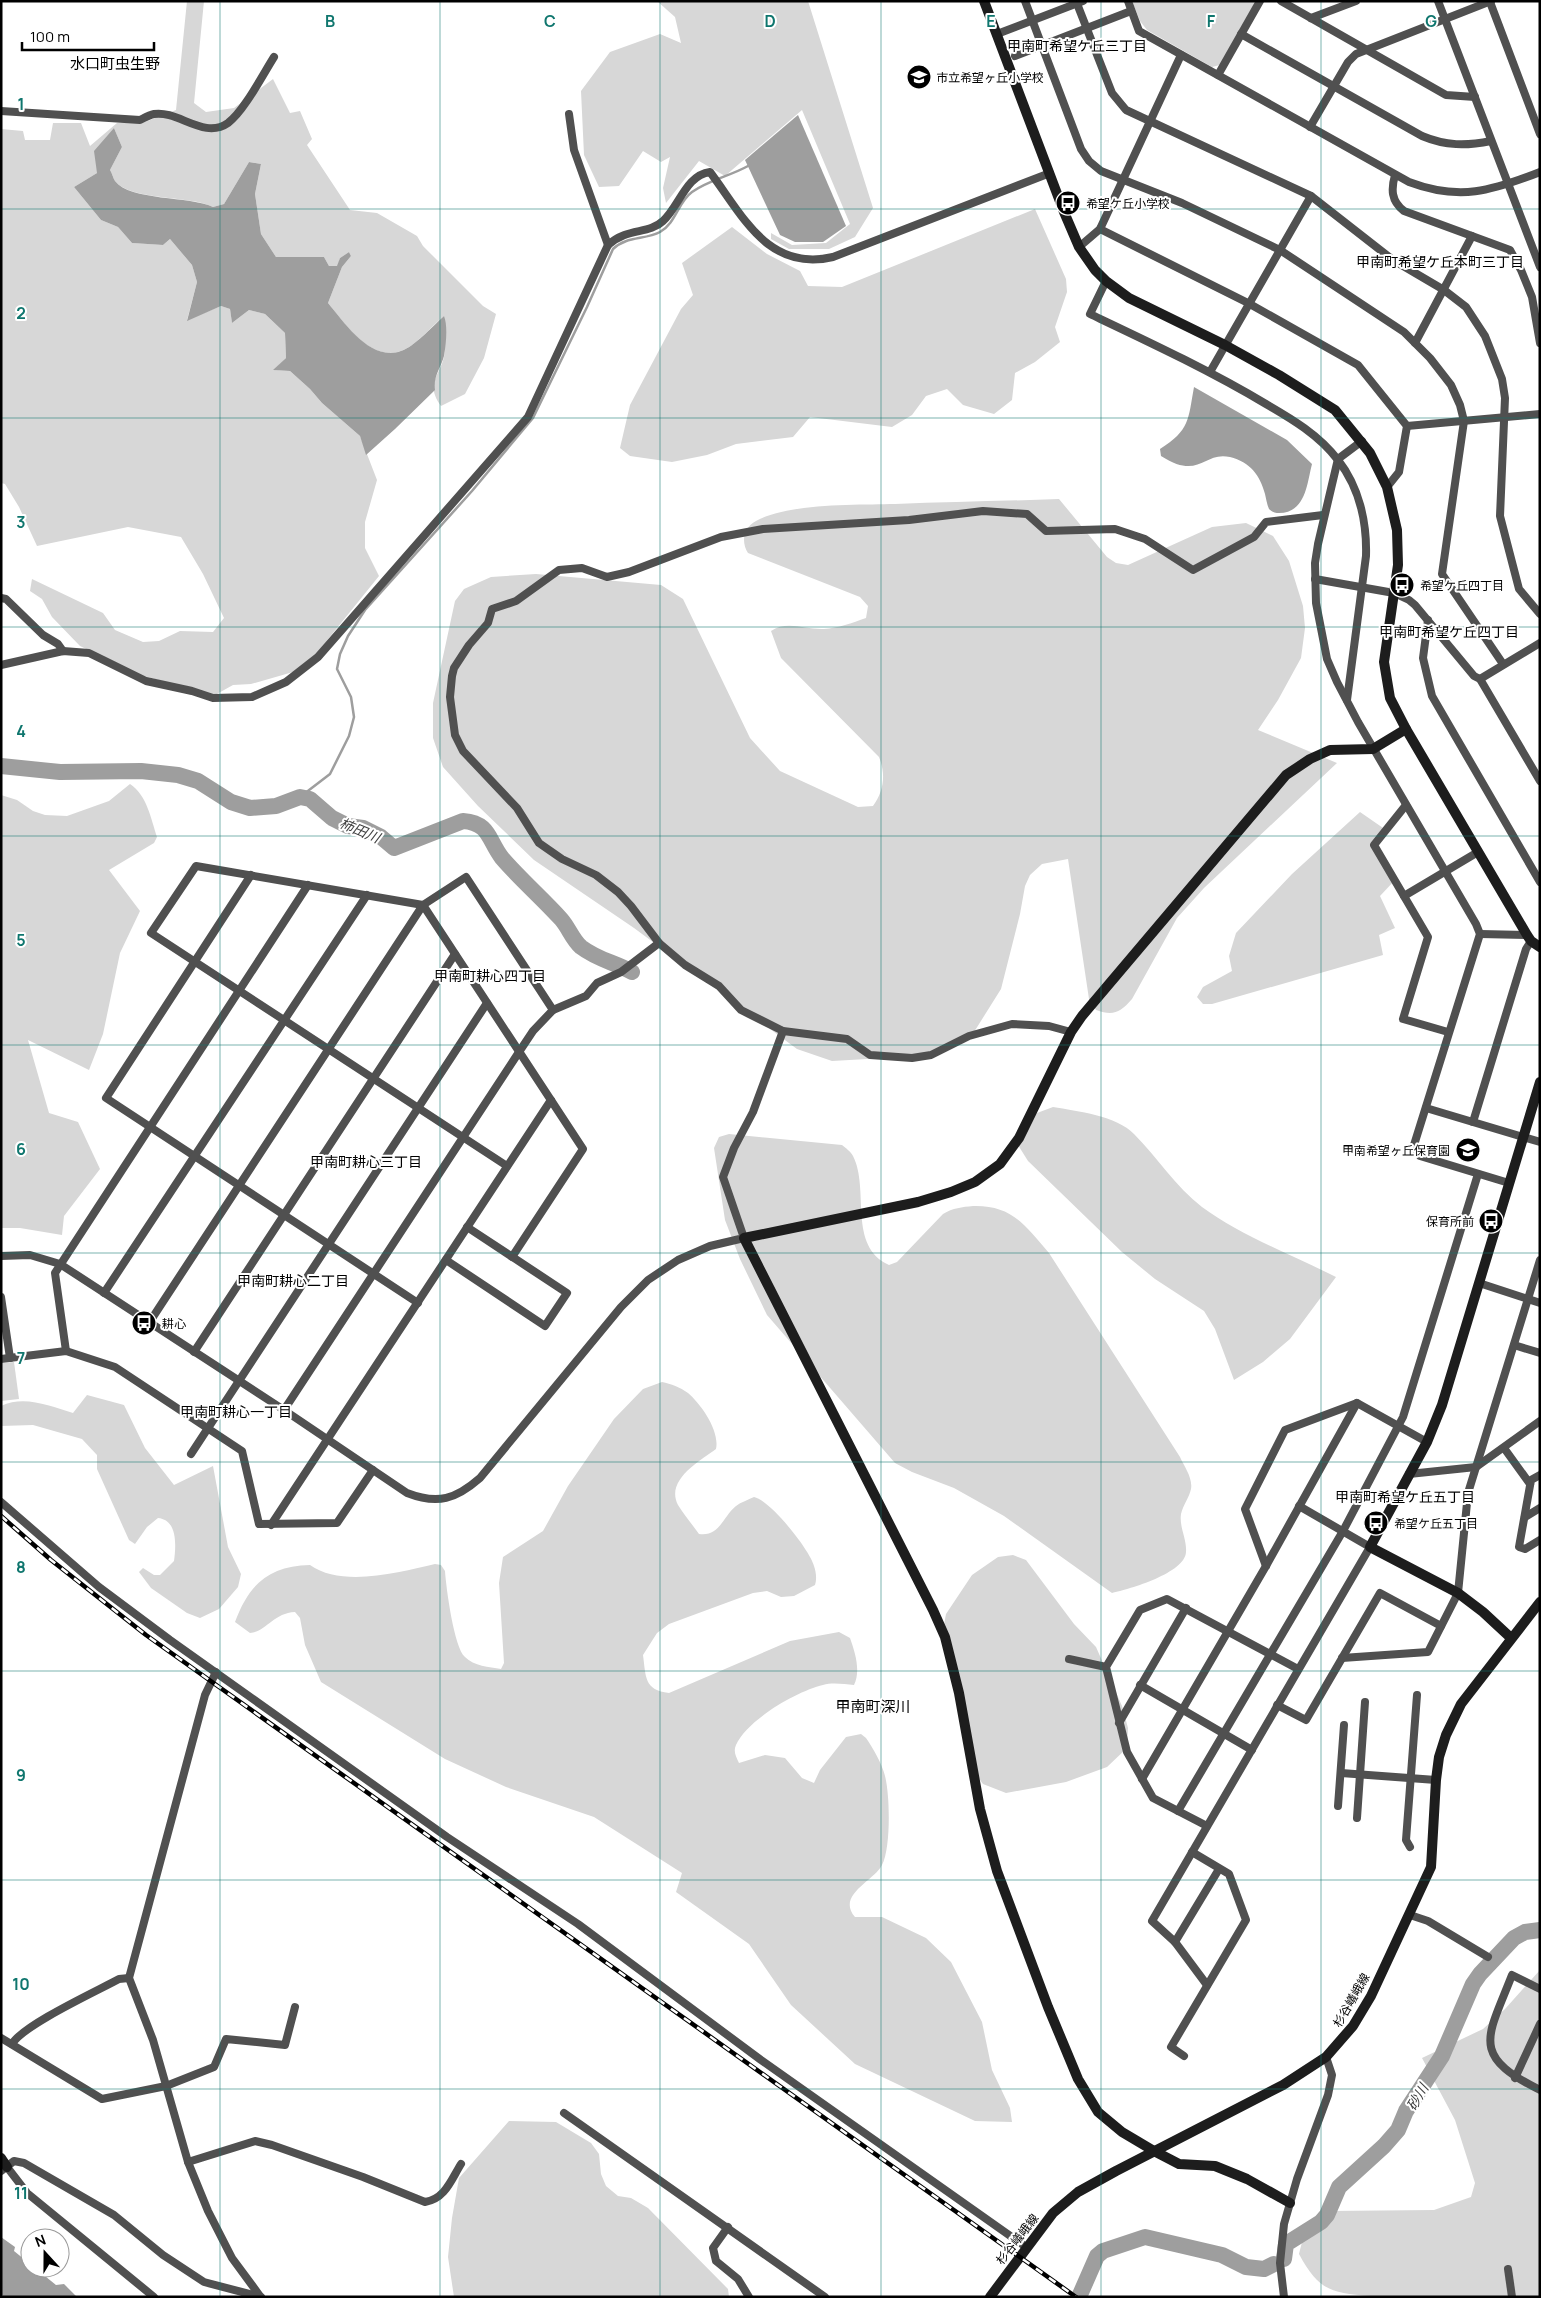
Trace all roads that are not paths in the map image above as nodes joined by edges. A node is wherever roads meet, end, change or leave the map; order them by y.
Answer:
1 (984, 1) edge
2 (1025, 1) edge
3 (1128, 1) edge
4 (1260, 1) edge
5 (1281, 1) edge
6 (1356, 1) edge
7 (1438, 1) edge
8 (1079, 2) edge
9 (1490, 2) edge
10 (1132, 11) junction
11 (1311, 18) junction
12 (1444, 18) junction
13 (1032, 20) junction
14 (1087, 28) junction
15 (997, 34) junction
16 (1241, 34) junction
17 (1042, 46) junction
18 (1366, 49) junction
19 (1181, 54) junction
20 (1015, 56) dead end
21 (274, 58) dead end
22 (1218, 75) junction
23 (1334, 86) junction
24 (1475, 97) junction
25 (1, 110) edge
26 (569, 114) dead end
27 (1149, 122) junction
28 (1310, 127) junction
29 (1540, 134) edge
30 (1491, 142) junction
31 (1540, 172) edge
32 (1050, 173) junction
33 (1394, 175) junction
34 (1122, 180) junction
35 (1508, 184) junction
36 (1311, 196) junction
37 (1100, 229) junction
38 (1472, 236) junction
39 (608, 245) junction
40 (1080, 247) junction
41 (1280, 250) junction
42 (1540, 267) edge
43 (1106, 282) junction
44 (1444, 290) junction
45 (1248, 303) junction
46 (1415, 343) junction
47 (1540, 343) edge
48 (1226, 345) junction
49 (1210, 372) junction
50 (1540, 414) edge
51 (1504, 418) junction
52 (1464, 421) junction
53 (1407, 426) junction
54 (1362, 441) junction
55 (1338, 460) junction
56 (1388, 487) junction
57 (1323, 515) junction
58 (1315, 579) junction
59 (1362, 587) junction
60 (1394, 593) junction
61 (1, 598) edge
62 (1540, 614) edge
63 (1428, 620) junction
64 (1540, 643) edge
65 (62, 651) junction
66 (1503, 664) junction
67 (1, 665) edge
68 (1480, 678) junction
69 (1347, 700) junction
70 (1406, 729) junction
71 (1373, 749) junction
72 (1540, 781) edge
73 (1406, 805) junction
74 (1478, 852) junction
75 (1445, 871) junction
76 (251, 874) junction
77 (1540, 882) edge
78 (308, 885) junction
79 (367, 895) junction
80 (1404, 896) junction
81 (423, 905) junction
82 (1480, 934) junction
83 (1532, 941) edge
84 (659, 943) junction
85 (455, 954) junction
86 (194, 961) junction
87 (240, 990) junction
88 (487, 1003) junction
89 (553, 1010) junction
90 (284, 1018) junction
91 (783, 1031) junction
92 (1071, 1032) junction
93 (1448, 1032) junction
94 (328, 1048) junction
95 (518, 1052) junction
96 (373, 1078) junction
97 (1540, 1082) edge
98 (551, 1100) junction
99 (418, 1108) junction
100 (1426, 1108) junction
101 (1473, 1122) junction
102 (150, 1127) junction
103 (463, 1137) junction
104 (1523, 1137) junction
105 (1540, 1142) edge
106 (195, 1155) junction
107 (507, 1166) junction
108 (1478, 1174) junction
109 (1509, 1183) junction
110 (238, 1184) junction
111 (284, 1214) junction
112 (467, 1227) junction
113 (744, 1238) junction
114 (329, 1244) junction
115 (1, 1256) edge
116 (512, 1257) junction
117 (446, 1260) junction
118 (1540, 1260) edge
119 (60, 1264) junction
120 (374, 1273) junction
121 (1478, 1283) junction
122 (104, 1293) junction
123 (1, 1296) edge
124 (1528, 1299) junction
125 (418, 1303) junction
126 (1540, 1303) edge
127 (149, 1323) junction
128 (1514, 1344) junction
129 (66, 1351) junction
130 (194, 1352) junction
131 (1540, 1353) edge
132 (10, 1358) junction
133 (1, 1359) edge
134 (239, 1381) junction
135 (1356, 1403) junction
136 (284, 1410) junction
137 (1540, 1421) edge
138 (1398, 1427) junction
139 (208, 1428) junction
140 (328, 1440) junction
141 (1426, 1442) junction
142 (1504, 1448) junction
143 (191, 1454) dead end
144 (1476, 1467) junction
145 (373, 1470) junction
146 (1409, 1474) junction
147 (1540, 1475) edge
148 (1530, 1484) junction
149 (1, 1502) edge
150 (1299, 1506) junction
151 (1540, 1508) edge
152 (1525, 1517) junction
153 (271, 1525) junction
154 (1343, 1531) junction
155 (1540, 1540) edge
156 (1370, 1546) junction
157 (1266, 1566) junction
158 (1458, 1594) junction
159 (1540, 1602) edge
160 (1186, 1608) junction
161 (1441, 1626) junction
162 (1227, 1632) junction
163 (1511, 1638) junction
164 (1270, 1653) junction
165 (1069, 1658) dead end
166 (1342, 1658) junction
167 (1106, 1667) junction
168 (1298, 1669) junction
169 (216, 1672) junction
170 (1140, 1686) junction
171 (1417, 1696) dead end
172 (1365, 1702) dead end
173 (1277, 1705) junction
174 (1182, 1710) junction
175 (1119, 1723) junction
176 (1344, 1725) dead end
177 (1223, 1734) junction
178 (1252, 1750) junction
179 (1341, 1773) junction
180 (1360, 1774) junction
181 (1411, 1778) junction
182 (1142, 1779) junction
183 (1436, 1780) junction
184 (1338, 1806) dead end
185 (1178, 1811) junction
186 (1357, 1818) dead end
187 (1207, 1826) junction
188 (1410, 1847) dead end
189 (1192, 1852) junction
190 (1219, 1868) junction
191 (1410, 1915) junction
192 (1175, 1942) junction
193 (1488, 1957) dead end
194 (129, 1978) junction
195 (1208, 1984) junction
196 (1540, 1990) edge
197 (295, 2008) dead end
198 (1540, 2024) edge
199 (1, 2038) edge
200 (12, 2044) junction
201 (1184, 2056) dead end
202 (1326, 2057) junction
203 (1515, 2078) junction
204 (166, 2086) junction
205 (1540, 2090) edge
206 (564, 2113) dead end
207 (1154, 2151) junction
208 (188, 2162) junction
209 (461, 2164) dead end
210 (3, 2165) edge
211 (1290, 2203) junction
212 (728, 2227) junction
213 (1026, 2247) junction
214 (1508, 2268) dead end
215 (154, 2297) edge
216 (261, 2297) edge
217 (749, 2297) edge
218 (825, 2297) edge
219 (990, 2297) edge
220 (1284, 2297) edge
221 (1512, 2297) edge

1 - 15 street
2 - 13 street
3 - 10 street
4 - 16 street
5 - 11 street
6 - 11 street
7 - 12 street
8 - 13 street
8 - 14 street
9 - 12 street
9 - 29 street
10 - 14 street
10 - 19 street
11 - 18 street
12 - 18 street
12 - 24 street
13 - 15 street
13 - 17 street
14 - 17 street
14 - 27 street
15 - 32 street
16 - 22 street
16 - 23 street
17 - 20 street
17 - 34 street
18 - 23 street
18 - 24 street
19 - 22 street
19 - 27 street
21 - 25 street
22 - 28 street
23 - 28 street
23 - 30 street
24 - 30 street
26 - 39 street
27 - 34 street
27 - 36 street
28 - 33 street
30 - 35 street
31 - 35 street
32 - 39 street
32 - 40 street
33 - 35 street
33 - 38 street
34 - 37 street
34 - 41 street
35 - 42 street
36 - 41 street
36 - 44 street
37 - 40 street
37 - 45 street
38 - 44 street
38 - 47 street
39 - 65 street
40 - 43 street
41 - 45 street
41 - 46 street
43 - 48 street
43 - 49 street
44 - 46 street
44 - 51 street
45 - 48 street
45 - 53 street
46 - 52 street
48 - 49 street
48 - 54 street
49 - 55 street
50 - 51 street
51 - 52 street
51 - 62 street
52 - 53 street
52 - 66 street
53 - 56 street
54 - 55 street
54 - 56 street
55 - 57 street
55 - 59 street
56 - 60 street
57 - 58 street
57 - 84 street
58 - 59 street
58 - 69 street
59 - 60 street
59 - 69 street
60 - 63 street
60 - 70 street
61 - 65 street
63 - 68 street
63 - 77 street
64 - 66 street
65 - 67 street
66 - 68 street
68 - 72 street
69 - 71 street
70 - 71 street
70 - 74 street
71 - 73 street
71 - 92 street
73 - 75 street
73 - 80 street
74 - 75 street
74 - 83 street
75 - 80 street
75 - 82 street
76 - 78 street
76 - 86 street
76 - 86 street
78 - 79 street
78 - 87 street
79 - 81 street
79 - 90 street
80 - 93 street
81 - 85 street
81 - 89 street
81 - 94 street
82 - 83 street
82 - 93 street
83 - 101 street
84 - 89 street
84 - 91 street
85 - 88 street
85 - 96 street
86 - 87 street
86 - 102 street
87 - 90 street
87 - 102 street
88 - 95 street
88 - 99 street
89 - 95 street
90 - 94 street
90 - 106 street
91 - 92 street
91 - 113 street
92 - 113 street
93 - 100 street
94 - 96 street
94 - 110 street
95 - 98 street
95 - 103 street
96 - 99 street
96 - 111 street
97 - 104 street
98 - 107 street
98 - 116 street
99 - 103 street
99 - 114 street
100 - 101 street
100 - 108 street
101 - 104 street
102 - 106 street
102 - 119 street
103 - 107 street
103 - 120 street
104 - 105 street
104 - 109 street
106 - 110 street
106 - 122 street
107 - 112 street
108 - 109 street
108 - 138 street
109 - 121 street
110 - 111 street
110 - 127 street
111 - 114 street
111 - 130 street
112 - 116 street
112 - 117 street
113 - 145 street
113 - 207 street
114 - 120 street
114 - 134 street
115 - 119 street
116 - 117 street
117 - 125 street
118 - 124 street
119 - 122 street
119 - 129 street
120 - 125 street
120 - 136 street
121 - 124 street
121 - 141 street
122 - 127 street
123 - 132 street
124 - 126 street
124 - 128 street
125 - 140 street
127 - 130 street
128 - 131 street
128 - 144 street
129 - 132 street
129 - 139 street
130 - 134 street
132 - 133 street
134 - 136 street
134 - 139 street
135 - 138 street
135 - 150 street
135 - 157 street
136 - 140 street
137 - 142 street
138 - 141 street
138 - 154 street
139 - 143 street
139 - 153 street
140 - 145 street
140 - 153 street
141 - 146 street
142 - 144 street
142 - 148 street
144 - 146 street
144 - 158 street
145 - 153 street
146 - 156 street
147 - 148 street
148 - 152 street
149 - 169 street
150 - 154 street
150 - 157 street
151 - 152 street
152 - 155 street
154 - 156 street
154 - 164 street
156 - 158 street
156 - 168 street
157 - 162 street
158 - 161 street
158 - 163 street
159 - 163 street, 杉谷嶬峨線
160 - 162 street
160 - 167 street
160 - 170 street
161 - 166 street
161 - 166 street
162 - 164 street
162 - 174 street
163 - 183 street, 杉谷嶬峨線
164 - 168 street
164 - 177 street
165 - 167 street
166 - 173 street
167 - 175 street
168 - 173 street
169 - 194 street
169 - 213 street
170 - 174 street
170 - 175 street
171 - 181 street
172 - 180 street
173 - 178 street
174 - 177 street
174 - 182 street
175 - 182 street
176 - 179 street
177 - 178 street
177 - 185 street
178 - 187 street
179 - 180 street
179 - 184 street
180 - 181 street
180 - 186 street
181 - 183 street
181 - 188 street
182 - 185 street
183 - 191 street, 杉谷嶬峨線
185 - 187 street
187 - 189 street
189 - 190 street
189 - 192 street
190 - 192 street
190 - 195 street
191 - 193 street
191 - 202 street, 杉谷嶬峨線
192 - 195 street
194 - 200 street
194 - 204 street
195 - 201 street
196 - 203 street
197 - 204 street
198 - 203 street
199 - 200 street
200 - 204 street
202 - 207 street, 杉谷嶬峨線
202 - 211 street
203 - 205 street
204 - 208 street
206 - 212 street
207 - 211 street
207 - 213 street, 杉谷嶬峨線
208 - 209 street
208 - 216 street
210 - 215 street
210 - 216 street
211 - 220 street
212 - 217 street
212 - 218 street
213 - 219 street, 杉谷嶬峨線
214 - 221 street

